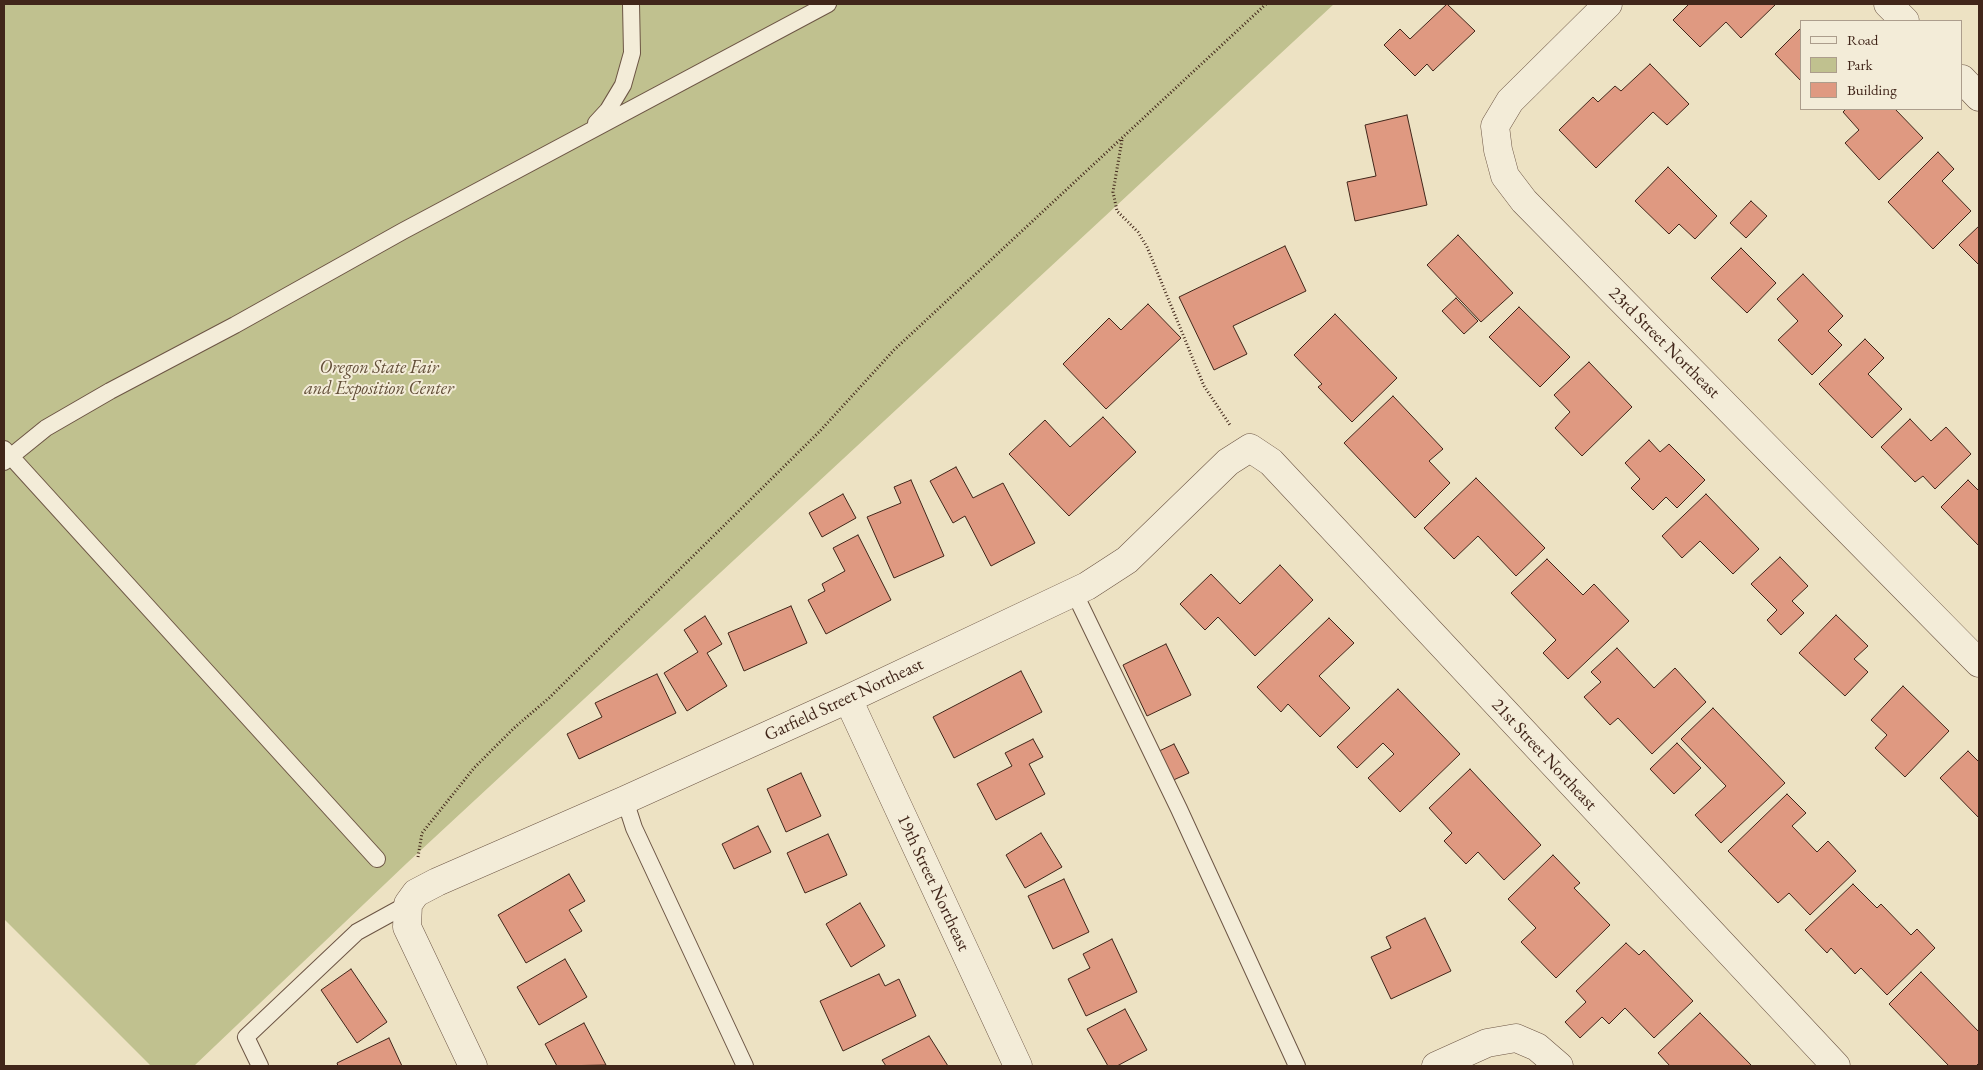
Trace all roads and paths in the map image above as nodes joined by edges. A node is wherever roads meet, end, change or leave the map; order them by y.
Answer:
1 (631, 4) edge
2 (828, 4) edge
3 (1266, 4) edge
4 (1608, 4) edge
5 (1888, 4) edge
6 (1904, 20) edge
7 (1963, 80) edge
8 (1979, 97) edge
9 (588, 132) junction
10 (1122, 140) junction
11 (1250, 448) junction
12 (6, 456) edge
13 (1074, 592) junction
14 (1979, 663) edge
15 (848, 699) junction
16 (625, 800) junction
17 (377, 859) dead end
18 (417, 896) junction
19 (260, 1066) edge
20 (473, 1066) edge
21 (745, 1066) edge
22 (1018, 1066) edge
23 (1297, 1066) edge
24 (1436, 1066) edge
25 (1559, 1066) edge
26 (1836, 1066) edge

1 - 9 lane
2 - 9 lane
3 - 10 path
4 - 14 street, 23rd Street Northeast
5 - 6 street
7 - 8 street
9 - 12 lane
10 - 11 path
10 - 18 path
11 - 13 street, Garfield Street Northeast
11 - 26 street, 21st Street Northeast
12 - 17 lane
13 - 15 street, Garfield Street Northeast
13 - 23 lane
15 - 16 street, Garfield Street Northeast
15 - 22 street, 19th Street Northeast
16 - 18 street, Garfield Street Northeast
16 - 21 lane
18 - 19 lane
18 - 20 street
24 - 25 street

